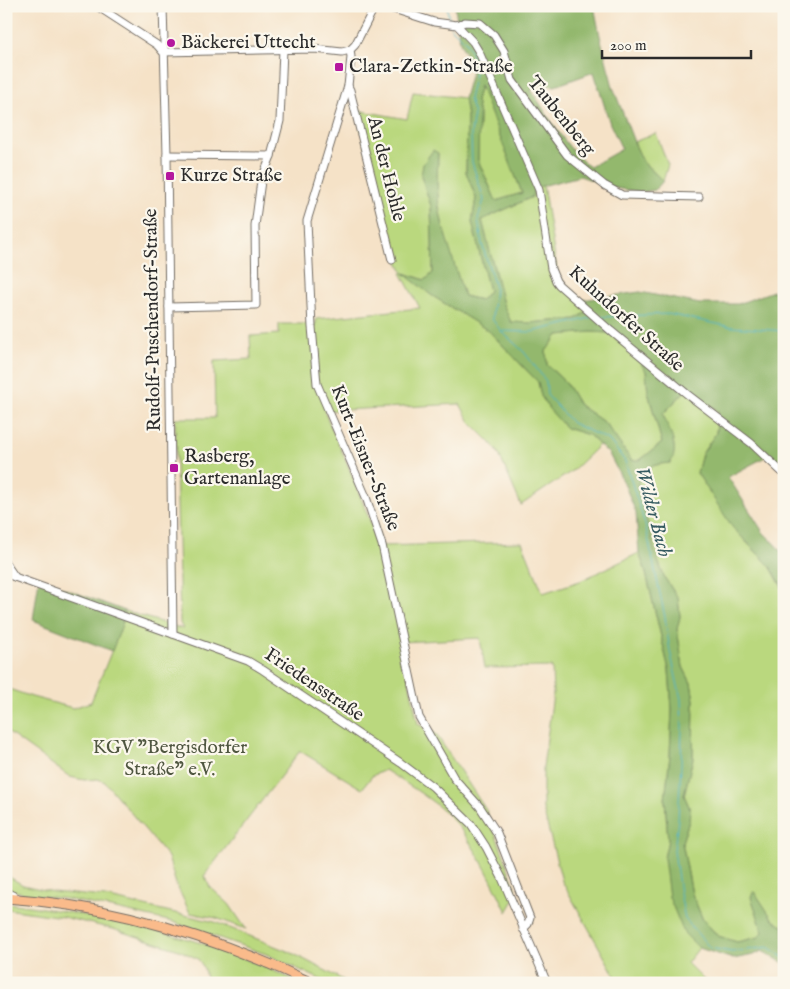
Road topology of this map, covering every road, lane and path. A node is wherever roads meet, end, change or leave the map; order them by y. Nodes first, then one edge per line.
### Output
1 (97, 6) edge
2 (163, 6) edge
3 (375, 6) edge
4 (384, 6) edge
5 (453, 24) junction
6 (283, 50) junction
7 (350, 50) junction
8 (163, 52) junction
9 (348, 86) junction
10 (167, 155) junction
11 (271, 156) junction
12 (699, 197) dead end
13 (392, 260) dead end
14 (168, 307) junction
15 (784, 474) edge
16 (6, 564) edge
17 (6, 574) edge
18 (15, 577) junction
19 (173, 634) junction
20 (6, 892) edge
21 (6, 898) edge
22 (21, 899) junction
23 (523, 929) junction
24 (312, 983) edge
25 (547, 983) edge

1 - 8 street
2 - 8 street, Rudolf-Puschendorf-Straße
3 - 7 street
4 - 5 street
5 - 12 street, Taubenberg
5 - 15 street, Kuhndorfer Straße
6 - 7 street
6 - 8 street
6 - 11 street
7 - 9 street, Kurt-Eisner-Straße
8 - 10 street, Rudolf-Puschendorf-Straße
9 - 13 street, An der Hohle
9 - 23 street, Kurt-Eisner-Straße
10 - 11 street
10 - 14 street, Rudolf-Puschendorf-Straße
11 - 14 street
14 - 19 street, Rudolf-Puschendorf-Straße
16 - 18 street
17 - 18 street, Friedensstraße
18 - 19 street, Friedensstraße
19 - 23 street, Friedensstraße
20 - 22 street
21 - 22 main road
22 - 24 main road
23 - 25 street, Friedensstraße

